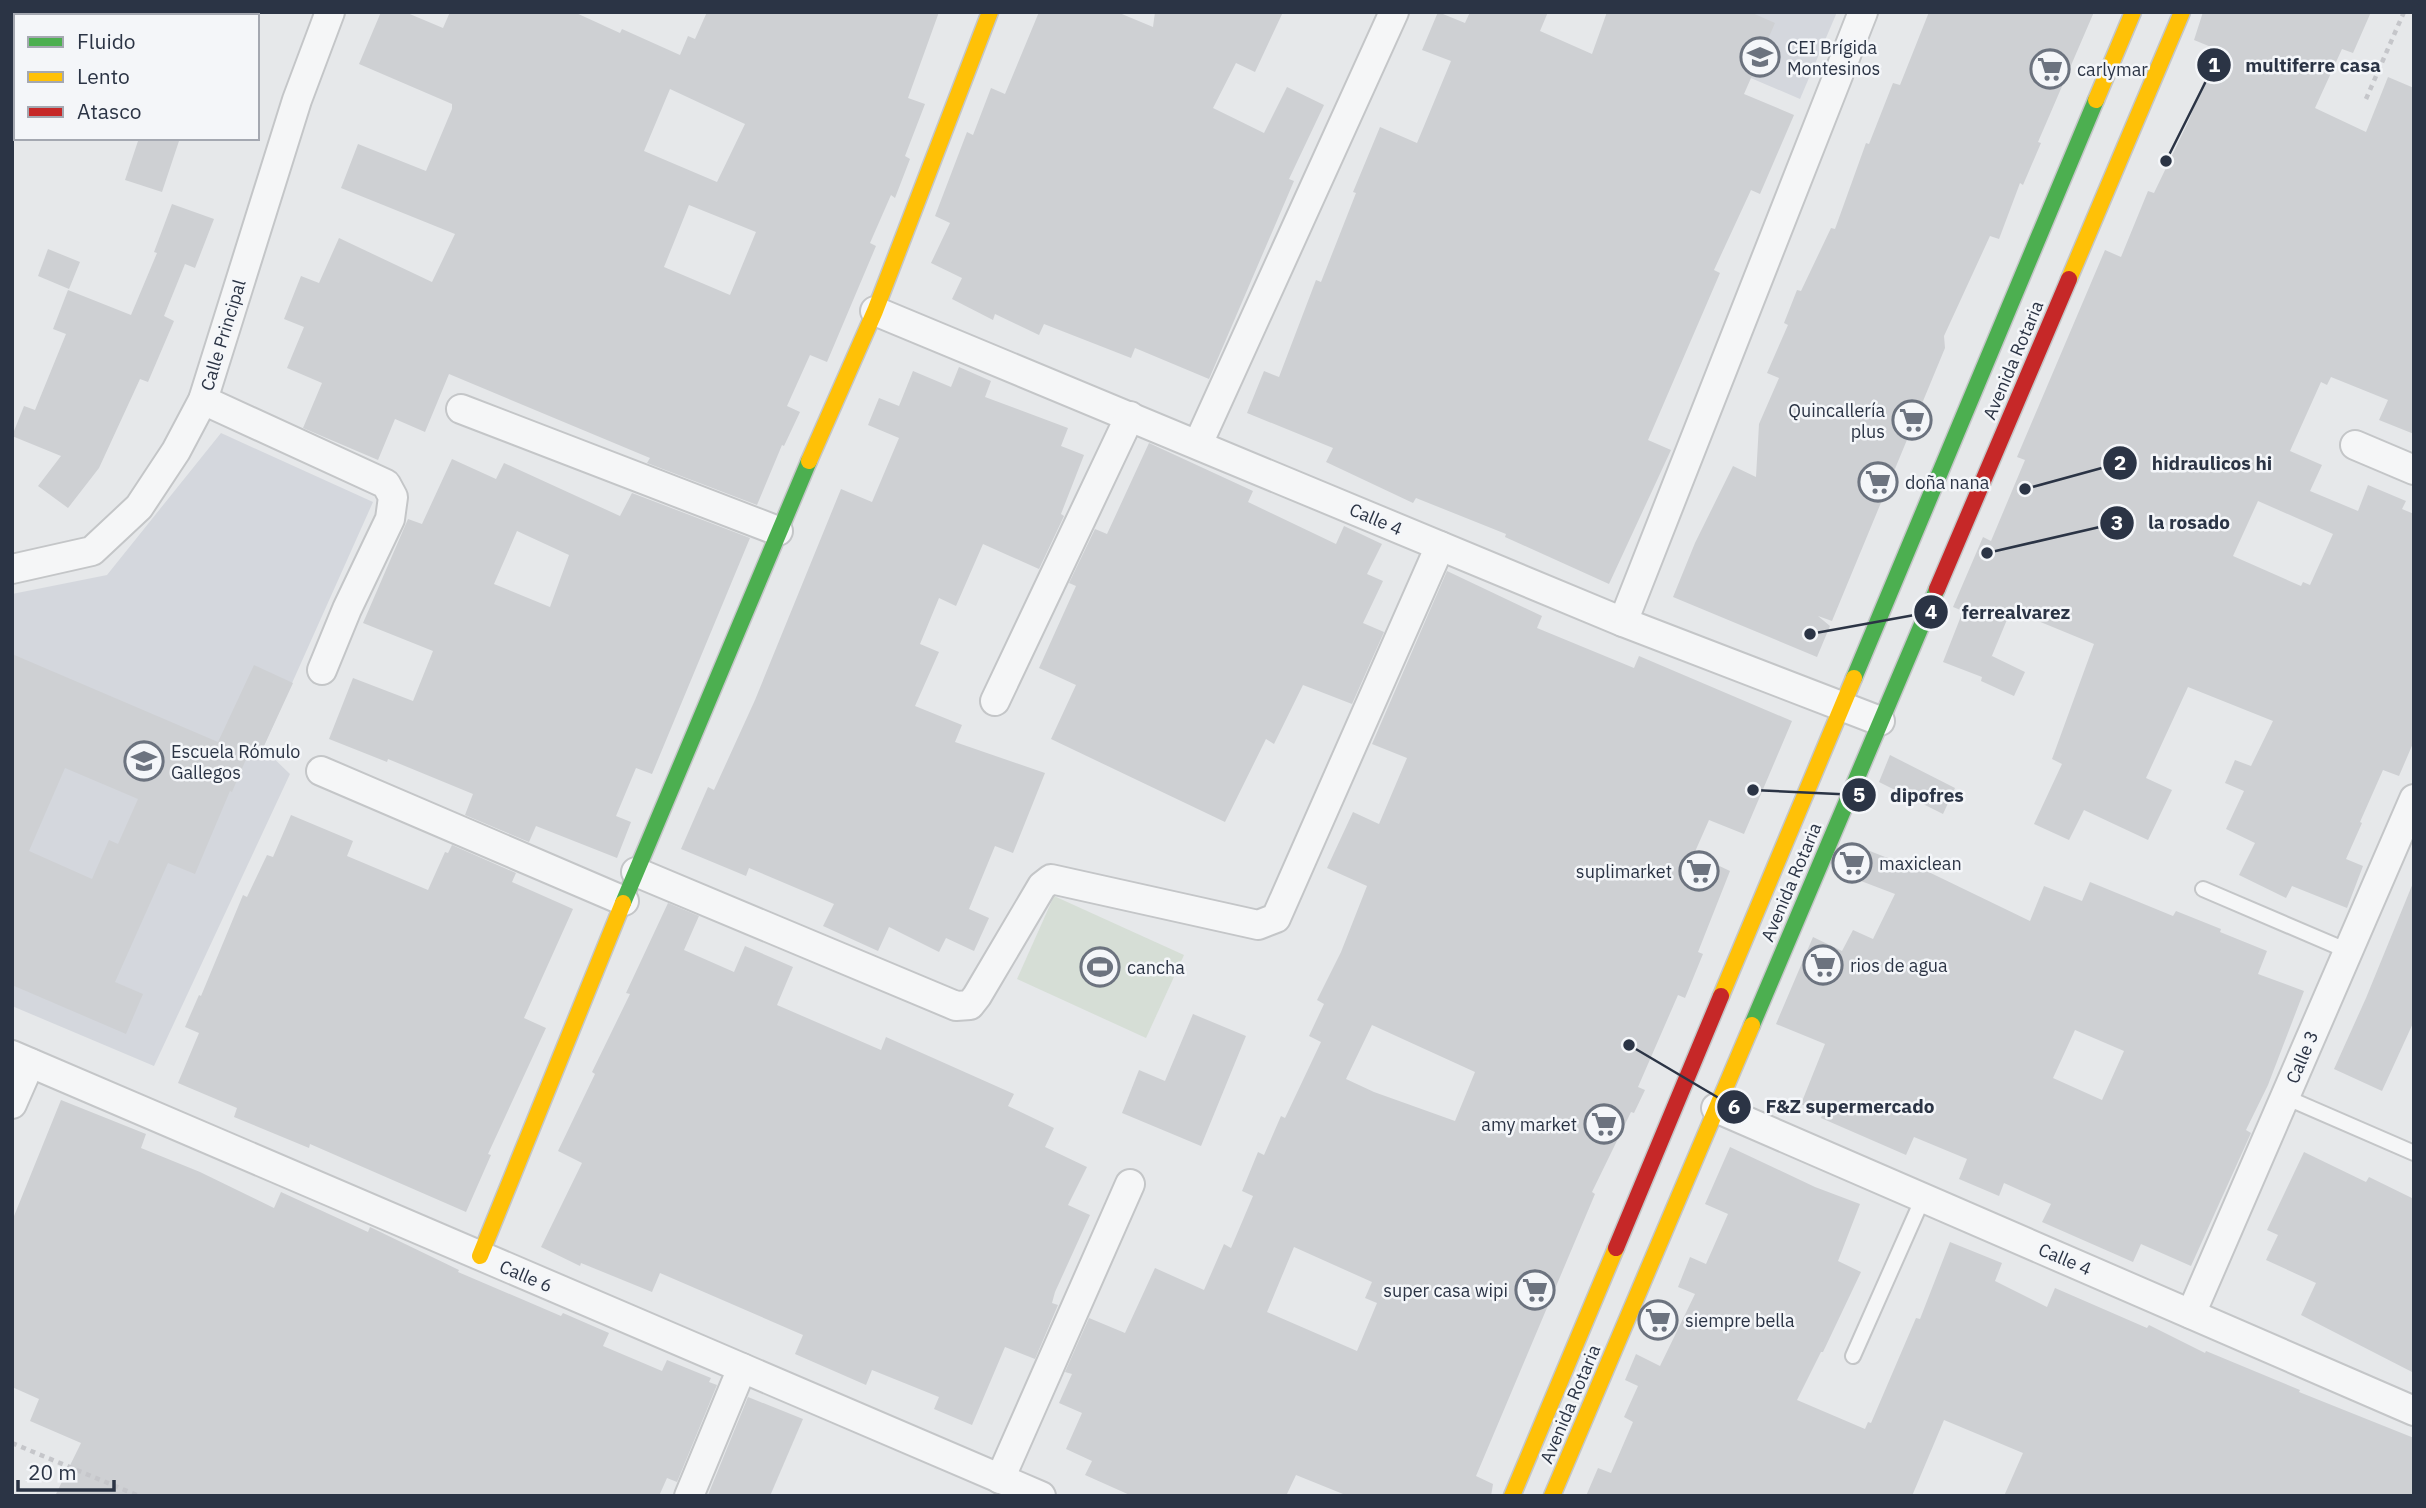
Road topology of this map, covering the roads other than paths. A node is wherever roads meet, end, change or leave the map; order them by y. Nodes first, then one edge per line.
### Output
1 (330, 12) edge
2 (990, 12) edge
3 (1394, 12) edge
4 (1863, 12) edge
5 (2133, 12) edge
6 (2182, 12) edge
7 (875, 311) junction
8 (203, 400) junction
9 (461, 409) dead end
10 (1130, 416) junction
11 (1198, 444) junction
12 (2356, 445) dead end
13 (2414, 470) edge
14 (778, 531) junction
15 (1440, 546) junction
16 (12, 569) edge
17 (1623, 622) junction
18 (322, 670) dead end
19 (995, 701) dead end
20 (1843, 706) junction
21 (1880, 721) junction
22 (321, 771) dead end
23 (2414, 799) edge
24 (636, 872) junction
25 (2203, 889) dead end
26 (624, 901) junction
27 (2348, 951) junction
28 (21, 1059) edge
29 (2285, 1097) junction
30 (12, 1104) edge
31 (1716, 1108) junction
32 (2414, 1153) edge
33 (1130, 1184) dead end
34 (1923, 1198) junction
35 (480, 1256) junction
36 (2191, 1314) junction
37 (1853, 1356) dead end
38 (742, 1368) junction
39 (2414, 1411) edge
40 (1000, 1479) junction
41 (689, 1496) edge
42 (1041, 1496) edge
43 (1512, 1496) edge
44 (1552, 1496) edge

1 - 8 street, Calle Principal
2 - 7 street
3 - 11 street
4 - 17 street
5 - 20 street, Avenida Rotaria
6 - 21 street, Avenida Rotaria
7 - 10 street, Calle 4
7 - 14 street
8 - 16 street, Calle Principal
8 - 18 street
9 - 14 street
10 - 11 street, Calle 4
10 - 19 street
11 - 15 street, Calle 4
12 - 13 street
14 - 24 street
15 - 17 street, Calle 4
15 - 24 street
17 - 20 street, Calle 4
20 - 21 street, Calle 4
20 - 43 street, Avenida Rotaria
21 - 31 street, Avenida Rotaria
22 - 26 street
23 - 27 street, Calle 3
24 - 26 street
25 - 27 lane
26 - 35 street
27 - 29 street, Calle 3
28 - 30 street
28 - 35 street, Calle 6
29 - 32 lane
29 - 36 street, Calle 3
31 - 34 street, Calle 4
31 - 44 street, Avenida Rotaria
33 - 40 street
34 - 36 street, Calle 4
34 - 37 lane
35 - 38 street, Calle 6
36 - 39 street, Calle 4
38 - 40 street, Calle 6
38 - 41 street
40 - 42 street, Calle 6

